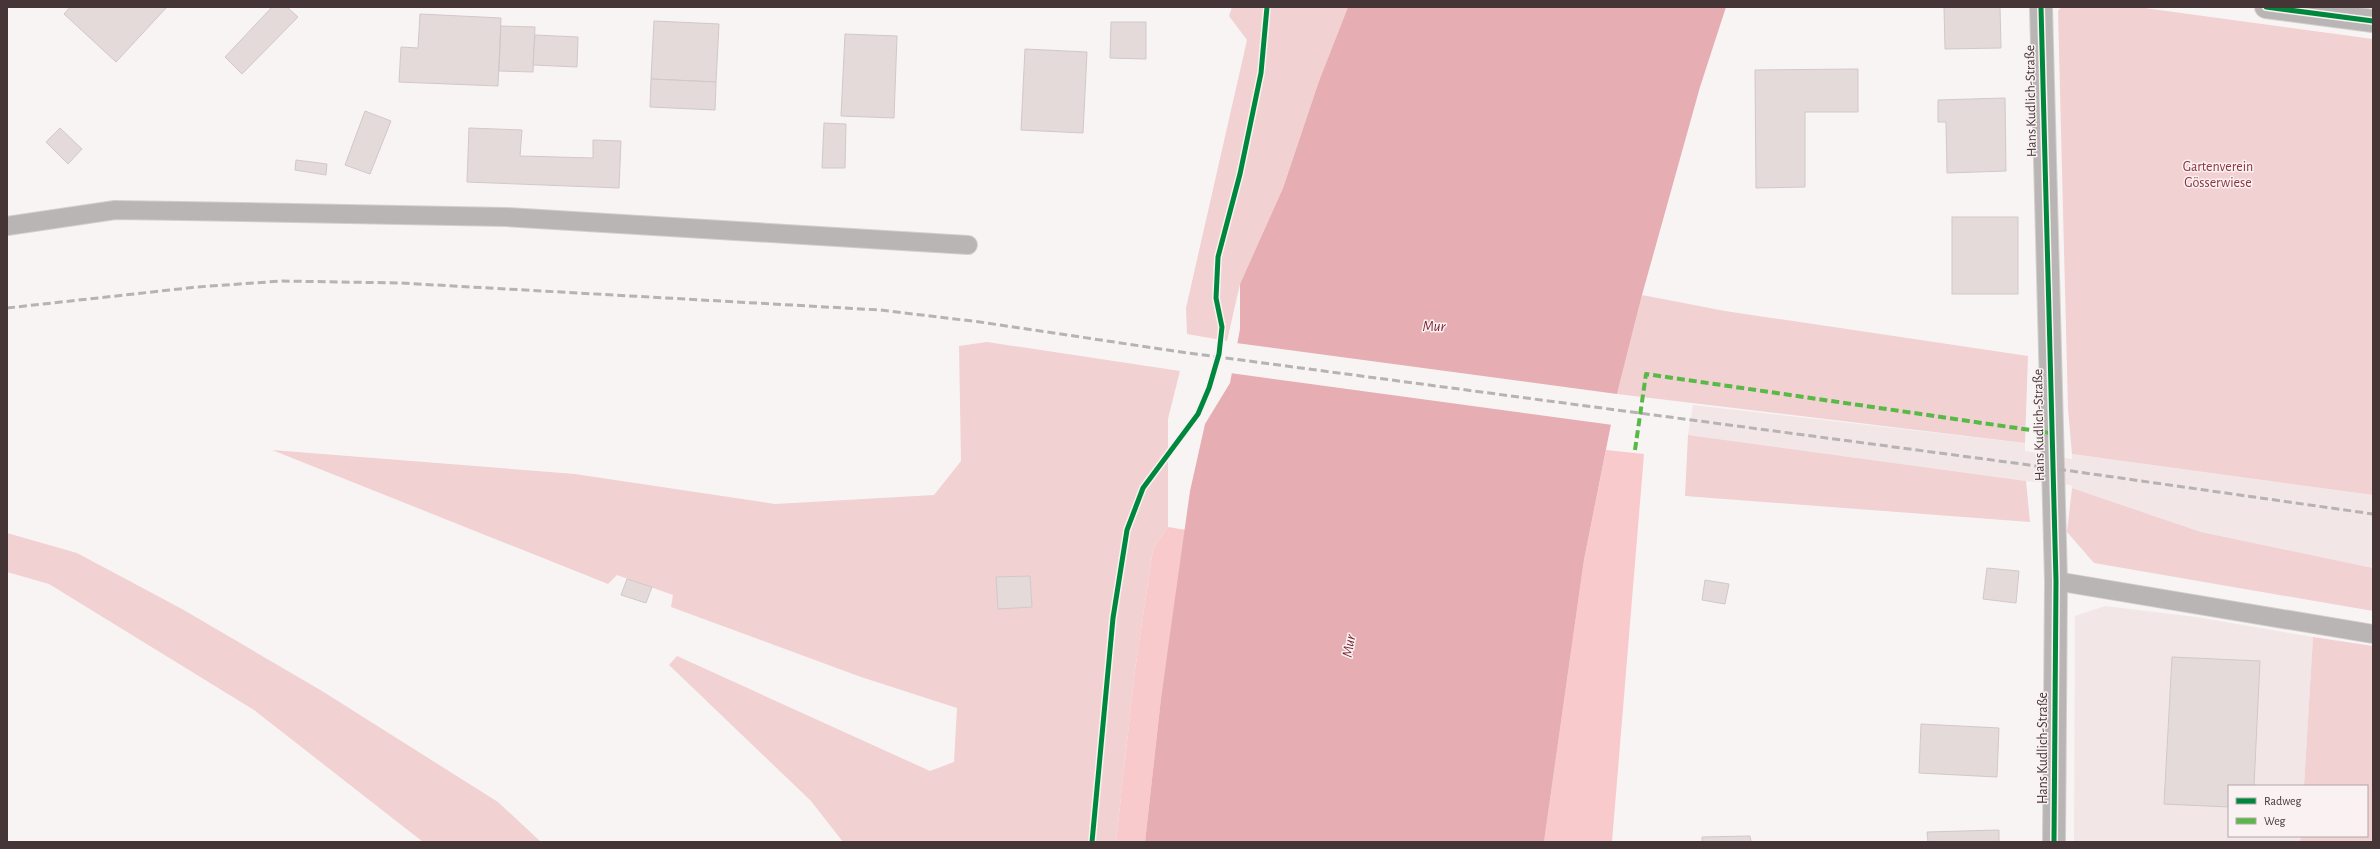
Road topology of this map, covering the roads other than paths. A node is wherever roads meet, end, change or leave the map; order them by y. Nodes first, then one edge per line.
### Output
1 (2041, 7) edge
2 (2266, 7) edge
3 (2373, 20) edge
4 (7, 226) edge
5 (968, 245) dead end
6 (2056, 581) junction
7 (2373, 634) edge
8 (2054, 842) edge

1 - 6 street, Hans Kudlich-Straße
2 - 3 street
4 - 5 lane
6 - 7 lane
6 - 8 street, Hans Kudlich-Straße

